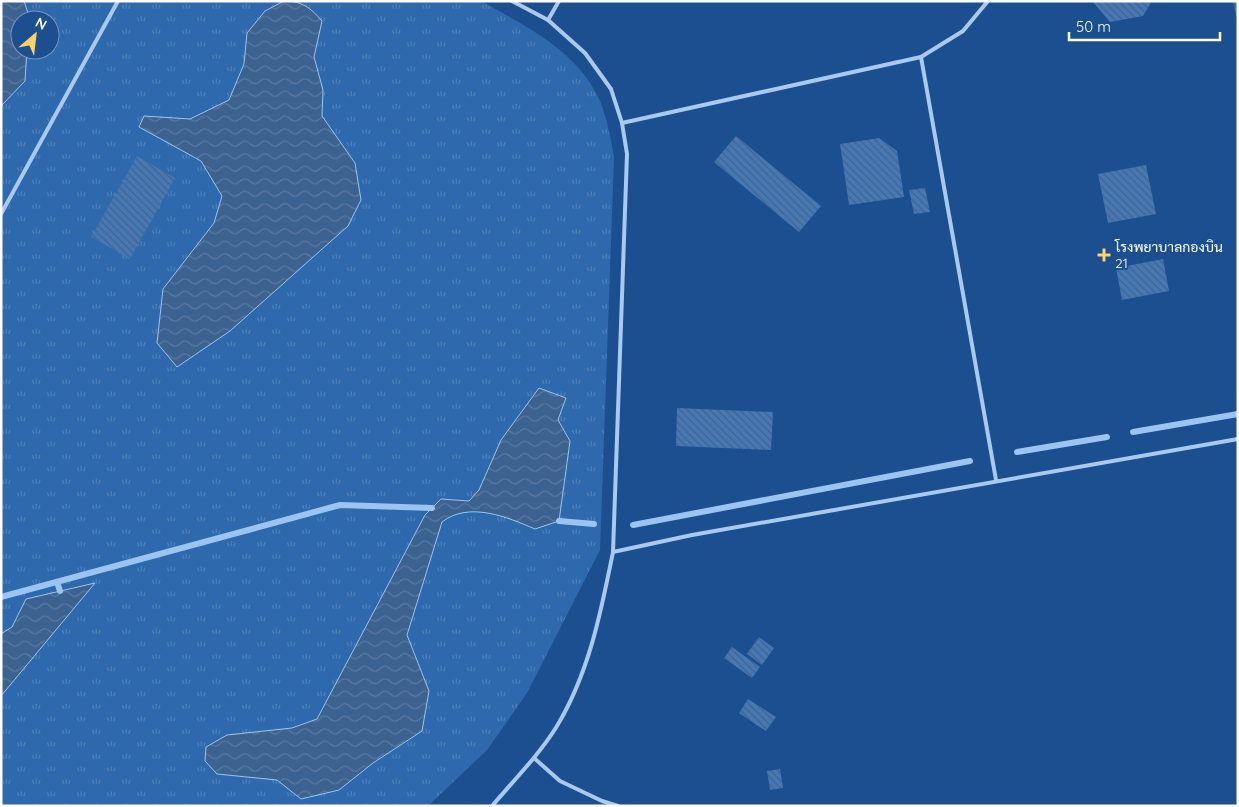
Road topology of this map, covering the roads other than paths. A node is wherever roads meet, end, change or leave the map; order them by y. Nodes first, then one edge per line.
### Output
1 (118, 1) edge
2 (512, 1) edge
3 (559, 1) edge
4 (988, 1) edge
5 (548, 20) junction
6 (920, 57) junction
7 (622, 123) junction
8 (1, 214) edge
9 (1238, 439) edge
10 (996, 480) junction
11 (612, 552) junction
12 (534, 758) junction
13 (492, 806) edge
14 (618, 806) edge

1 - 8 lane
2 - 5 lane
3 - 5 lane
4 - 6 lane
5 - 7 lane
6 - 7 lane
6 - 10 lane
7 - 11 lane
9 - 10 lane
10 - 11 lane
11 - 12 lane
12 - 13 lane
12 - 14 lane

